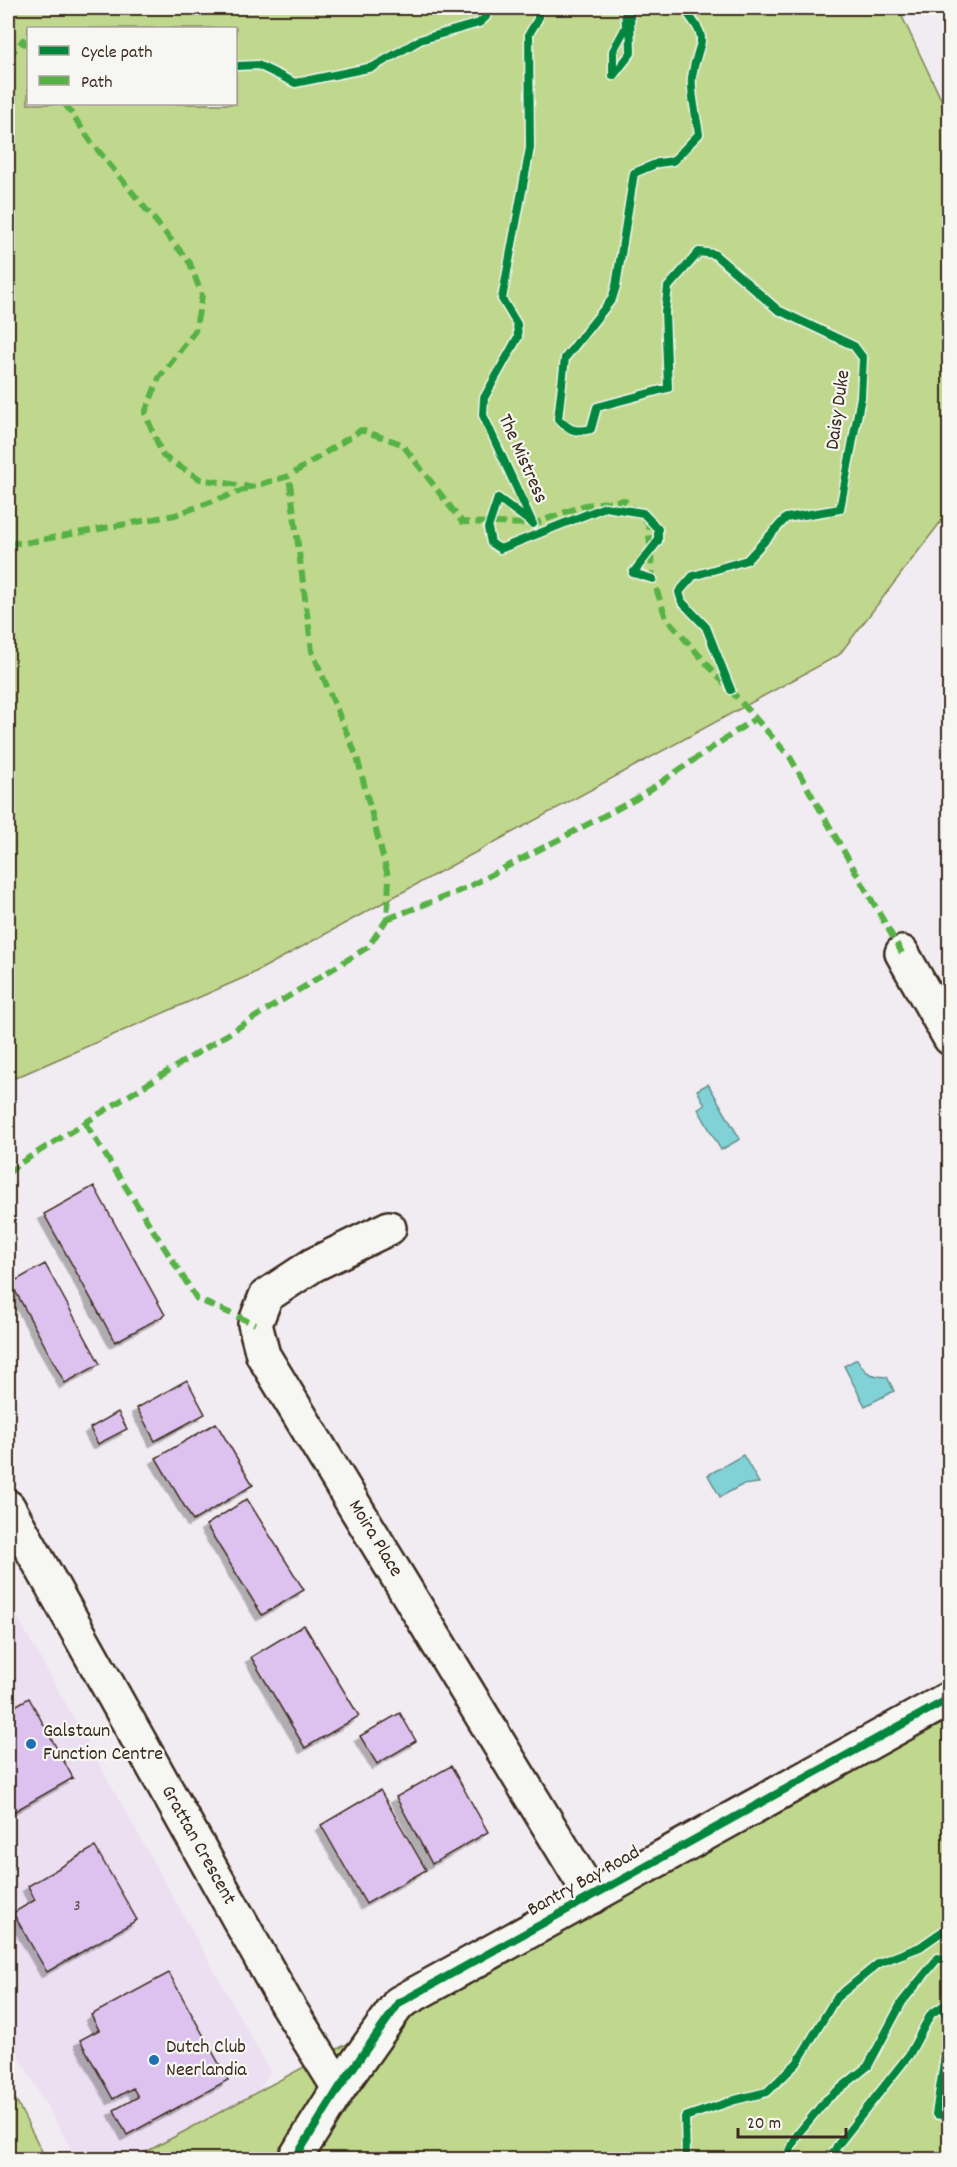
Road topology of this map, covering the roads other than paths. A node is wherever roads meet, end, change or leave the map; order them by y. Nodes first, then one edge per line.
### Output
1 (902, 953) dead end
2 (950, 1038) edge
3 (389, 1228) dead end
4 (8, 1507) edge
5 (950, 1698) edge
6 (592, 1897) junction
7 (339, 2088) junction
8 (294, 2160) edge

1 - 2 street
3 - 6 street, Moira Place
4 - 7 street, Grattan Crescent
5 - 6 street, Bantry Bay Road
6 - 7 street, Bantry Bay Road
7 - 8 street, Bantry Bay Road

